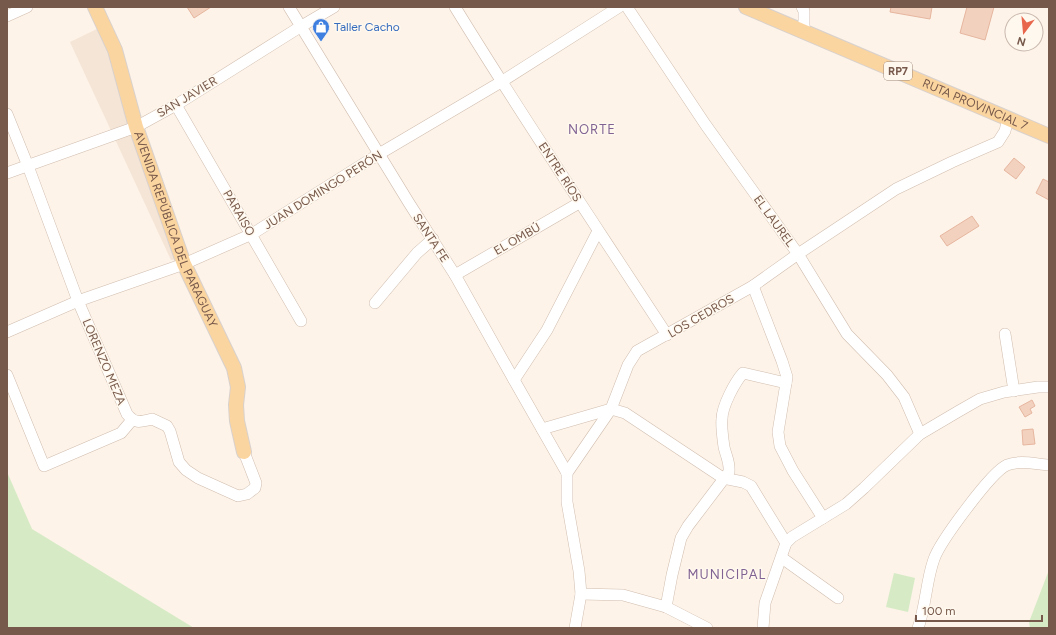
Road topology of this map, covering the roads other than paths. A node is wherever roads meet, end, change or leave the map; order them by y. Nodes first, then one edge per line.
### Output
1 (27, 7) edge
2 (95, 7) edge
3 (289, 7) edge
4 (334, 7) edge
5 (455, 7) edge
6 (619, 7) edge
7 (627, 7) edge
8 (746, 7) edge
9 (802, 7) edge
10 (7, 16) edge
11 (300, 27) junction
12 (804, 31) junction
13 (501, 82) junction
14 (176, 105) junction
15 (7, 114) edge
16 (1008, 118) junction
17 (136, 127) junction
18 (1049, 136) edge
19 (380, 154) junction
20 (28, 166) junction
21 (7, 173) edge
22 (579, 203) junction
23 (598, 231) junction
24 (252, 234) junction
25 (433, 240) junction
26 (798, 254) junction
27 (184, 264) junction
28 (455, 275) junction
29 (753, 286) junction
30 (78, 301) junction
31 (375, 303) dead end
32 (301, 321) dead end
33 (7, 332) edge
34 (1005, 334) dead end
35 (667, 335) junction
36 (7, 375) edge
37 (514, 380) junction
38 (786, 383) junction
39 (1049, 387) edge
40 (1014, 391) junction
41 (611, 409) junction
42 (132, 420) junction
43 (542, 428) junction
44 (920, 434) junction
45 (244, 452) joint
46 (1049, 465) edge
47 (567, 473) junction
48 (723, 478) junction
49 (823, 518) junction
50 (786, 543) junction
51 (782, 558) junction
52 (581, 594) junction
53 (838, 598) dead end
54 (666, 606) junction
55 (575, 628) edge
56 (707, 628) edge
57 (763, 628) edge
58 (918, 628) edge

1 - 10 street
2 - 17 main road, AVENIDA REPÚBLICA DEL PARAGUAY
3 - 11 street, SANTA FE
4 - 11 street, SAN JAVIER
5 - 13 street, ENTRE RÍOS
6 - 13 street, JUAN DOMINGO PERÓN
7 - 26 street, EL LAUREL
8 - 12 main road, RUTA PROVINCIAL 7 / RP7
9 - 12 street
11 - 14 street, SAN JAVIER
11 - 19 street, SANTA FE
12 - 16 main road, RUTA PROVINCIAL 7 / RP7
13 - 19 street, JUAN DOMINGO PERÓN
13 - 22 street, ENTRE RÍOS
14 - 17 street, SAN JAVIER
14 - 24 street, PARAISO
15 - 20 street, LORENZO MEZA
16 - 18 main road, RUTA PROVINCIAL 7 / RP7
16 - 26 street, LOS CEDROS
17 - 20 street, SAN JAVIER
17 - 27 main road, AVENIDA REPÚBLICA DEL PARAGUAY
19 - 24 street, JUAN DOMINGO PERÓN
19 - 25 street, SANTA FE
20 - 21 street, SAN JAVIER
20 - 30 street, LORENZO MEZA
22 - 23 street, ENTRE RÍOS
22 - 28 street, EL OMBÚ
23 - 35 street, ENTRE RÍOS
23 - 37 street
24 - 27 street, JUAN DOMINGO PERÓN
24 - 32 street, PARAISO
25 - 28 street, SANTA FE
25 - 31 street
26 - 29 street, LOS CEDROS
26 - 44 street, EL LAUREL
27 - 30 street, JUAN DOMINGO PERÓN
27 - 45 main road, AVENIDA REPÚBLICA DEL PARAGUAY
28 - 37 street, SANTA FE
29 - 35 street, LOS CEDROS
29 - 38 street
30 - 33 street, JUAN DOMINGO PERÓN
30 - 42 street, LORENZO MEZA
34 - 40 street
35 - 41 street, LOS CEDROS
36 - 42 street
37 - 43 street, SANTA FE
38 - 48 street
38 - 49 street
39 - 40 street
40 - 44 street
41 - 43 street
41 - 47 street, LOS CEDROS
41 - 48 street
42 - 45 street
43 - 47 street, SANTA FE
44 - 49 street
46 - 58 street
47 - 52 street
48 - 50 street
48 - 54 street
49 - 50 street
50 - 51 street
51 - 53 street
51 - 57 street
52 - 54 street
52 - 55 street
54 - 56 street

